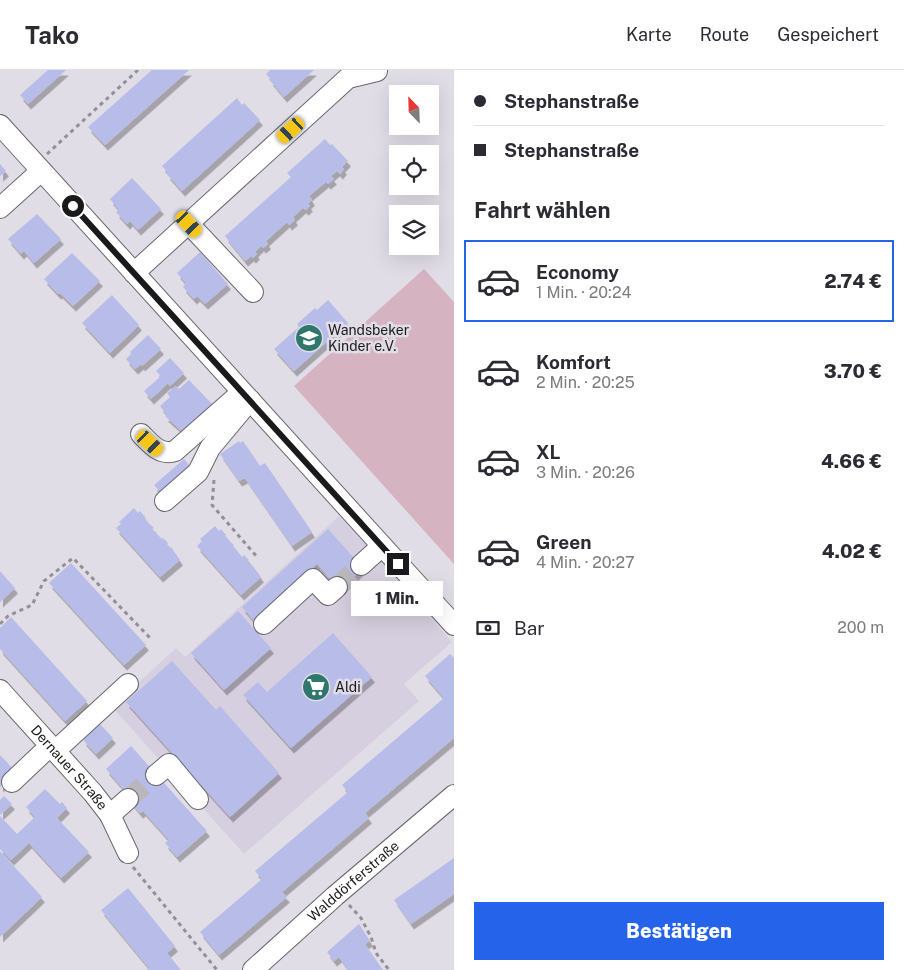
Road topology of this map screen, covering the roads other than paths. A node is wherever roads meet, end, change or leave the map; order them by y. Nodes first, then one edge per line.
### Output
1 (377, 71) edge
2 (0, 126) edge
3 (38, 167) junction
4 (0, 208) edge
5 (189, 224) junction
6 (134, 273) junction
7 (253, 292) dead end
8 (246, 396) junction
9 (140, 434) dead end
10 (165, 501) dead end
11 (382, 546) junction
12 (360, 565) tunnel mouth
13 (337, 586) tunnel mouth
14 (264, 624) dead end
15 (454, 625) edge
16 (128, 684) dead end
17 (3, 699) edge
18 (53, 748) junction
19 (156, 775) tunnel mouth
20 (12, 782) dead end
21 (454, 795) edge
22 (128, 799) tunnel mouth
23 (198, 799) dead end
24 (110, 815) junction
25 (128, 852) road end
26 (253, 970) edge

1 - 5 street
2 - 3 street
3 - 4 street
3 - 6 street
5 - 6 street
5 - 7 street
6 - 8 street
8 - 9 street
8 - 10 street
8 - 11 street
11 - 12 street
11 - 15 street
13 - 14 street
16 - 18 street
17 - 18 street, Dernauer Straße
18 - 20 street
18 - 24 street, Dernauer Straße
19 - 23 street
21 - 26 street, Walddörferstraße
22 - 24 street
24 - 25 street, Dernauer Straße

